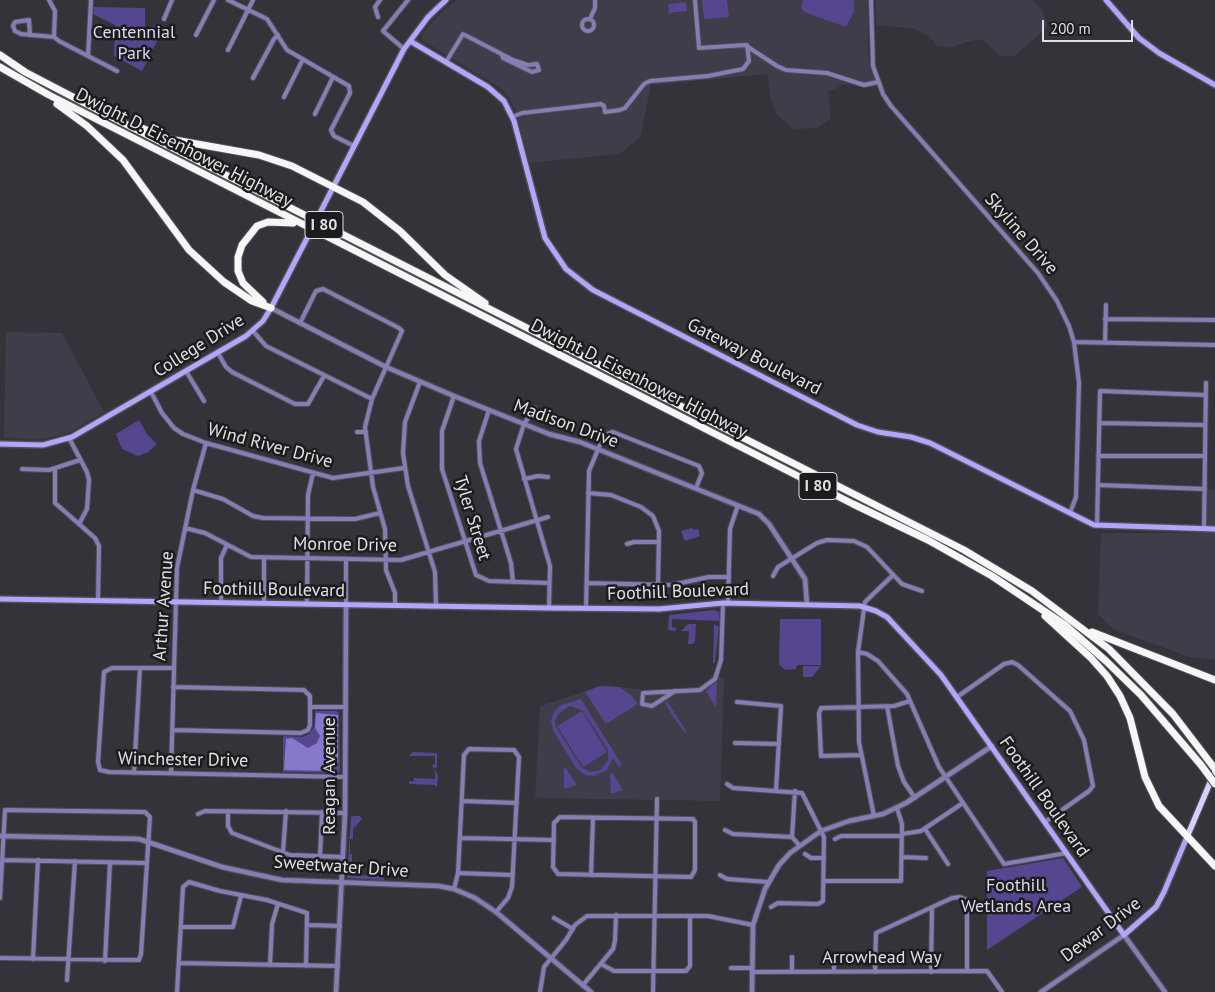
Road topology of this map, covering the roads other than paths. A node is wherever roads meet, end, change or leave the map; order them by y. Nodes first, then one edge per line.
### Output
1 (49, 0) edge
2 (91, 0) edge
3 (172, 0) edge
4 (214, 0) edge
5 (228, 0) edge
6 (253, 0) edge
7 (380, 0) edge
8 (408, 0) edge
9 (446, 0) edge
10 (595, 0) edge
11 (695, 0) edge
12 (871, 0) edge
13 (1106, 0) edge
14 (248, 10) junction
15 (378, 18) dead end
16 (164, 19) dead end
17 (590, 19) dead end
18 (30, 35) junction
19 (196, 35) dead end
20 (278, 35) junction
21 (54, 37) junction
22 (410, 41) junction
23 (747, 46) junction
24 (404, 49) junction
25 (228, 50) dead end
26 (0, 55) edge
27 (502, 55) junction
28 (88, 56) junction
29 (303, 59) junction
30 (446, 62) junction
31 (0, 67) edge
32 (117, 71) dead end
33 (333, 77) junction
34 (254, 78) dead end
35 (878, 82) junction
36 (1215, 85) edge
37 (284, 97) dead end
38 (96, 110) junction
39 (315, 114) dead end
40 (512, 117) junction
41 (354, 146) junction
42 (333, 187) junction
43 (300, 224) junction
44 (1106, 305) dead end
45 (271, 308) junction
46 (1105, 319) junction
47 (1215, 320) edge
48 (300, 323) junction
49 (253, 331) junction
50 (551, 341) junction
51 (1074, 342) junction
52 (1105, 343) junction
53 (1215, 345) edge
54 (218, 353) junction
55 (386, 367) junction
56 (186, 371) junction
57 (324, 376) junction
58 (420, 382) junction
59 (1206, 383) dead end
60 (151, 392) junction
61 (1205, 395) junction
62 (454, 396) junction
63 (372, 399) junction
64 (204, 401) dead end
65 (304, 405) junction
66 (535, 408) dead end
67 (489, 410) junction
68 (306, 412) dead end
69 (1099, 423) junction
70 (524, 424) junction
71 (1205, 426) junction
72 (357, 432) dead end
73 (366, 432) junction
74 (69, 438) junction
75 (206, 443) junction
76 (0, 444) edge
77 (597, 449) junction
78 (1098, 456) junction
79 (1204, 456) junction
80 (80, 460) junction
81 (404, 468) junction
82 (22, 469) dead end
83 (55, 469) junction
84 (314, 473) junction
85 (371, 473) junction
86 (548, 477) dead end
87 (524, 480) junction
88 (1098, 485) junction
89 (696, 488) junction
90 (1205, 489) junction
91 (193, 490) junction
92 (588, 493) junction
93 (738, 505) junction
94 (380, 512) junction
95 (1070, 514) junction
96 (548, 517) dead end
97 (308, 518) junction
98 (536, 520) junction
99 (79, 524) junction
100 (1097, 526) junction
101 (185, 528) junction
102 (1204, 528) junction
103 (1215, 529) edge
104 (500, 531) junction
105 (465, 542) junction
106 (659, 542) junction
107 (227, 544) junction
108 (627, 544) dead end
109 (429, 553) junction
110 (264, 558) junction
111 (307, 558) junction
112 (346, 559) junction
113 (791, 559) junction
114 (386, 560) junction
115 (892, 574) junction
116 (773, 576) dead end
117 (729, 577) junction
118 (513, 582) junction
119 (549, 583) junction
120 (587, 583) junction
121 (658, 584) junction
122 (922, 590) dead end
123 (1024, 597) junction
124 (0, 599) edge
125 (98, 600) junction
126 (176, 602) junction
127 (221, 603) junction
128 (264, 603) junction
129 (726, 603) junction
130 (307, 604) junction
131 (807, 604) junction
132 (346, 605) junction
133 (395, 606) junction
134 (436, 606) junction
135 (864, 607) junction
136 (549, 608) junction
137 (586, 608) junction
138 (1086, 630) junction
139 (858, 652) junction
140 (140, 668) junction
141 (174, 668) junction
142 (1215, 680) edge
143 (173, 687) junction
144 (674, 691) junction
145 (957, 697) junction
146 (910, 701) junction
147 (737, 702) dead end
148 (310, 706) junction
149 (858, 706) junction
150 (886, 706) junction
151 (344, 707) junction
152 (172, 730) junction
153 (734, 743) dead end
154 (779, 744) junction
155 (992, 746) junction
156 (861, 755) junction
157 (1215, 770) edge
158 (134, 772) junction
159 (171, 773) junction
160 (345, 777) junction
161 (946, 778) junction
162 (727, 784) dead end
163 (1215, 784) edge
164 (776, 790) junction
165 (795, 791) junction
166 (915, 798) junction
167 (657, 799) dead end
168 (462, 801) junction
169 (517, 802) junction
170 (963, 803) junction
171 (897, 808) junction
172 (228, 810) junction
173 (286, 811) junction
174 (322, 812) junction
175 (345, 813) junction
176 (198, 814) dead end
177 (874, 816) junction
178 (593, 818) junction
179 (656, 818) junction
180 (1045, 822) junction
181 (925, 829) junction
182 (725, 830) dead end
183 (821, 831) junction
184 (902, 835) junction
185 (2, 836) edge
186 (792, 837) junction
187 (1186, 837) junction
188 (460, 838) junction
189 (516, 838) junction
190 (835, 839) dead end
191 (149, 840) junction
192 (554, 840) junction
193 (799, 845) junction
194 (283, 852) junction
195 (1067, 853) junction
196 (805, 854) dead end
197 (320, 856) junction
198 (343, 857) junction
199 (902, 857) junction
200 (824, 858) junction
201 (926, 858) dead end
202 (2, 860) junction
203 (38, 860) junction
204 (75, 861) junction
205 (110, 863) junction
206 (146, 863) junction
207 (948, 864) dead end
208 (1215, 866) edge
209 (458, 873) junction
210 (513, 875) junction
211 (591, 875) junction
212 (720, 875) dead end
213 (656, 877) junction
214 (824, 881) junction
215 (768, 882) junction
216 (342, 884) junction
217 (454, 890) junction
218 (240, 896) junction
219 (0, 898) edge
220 (278, 904) junction
221 (771, 907) dead end
222 (932, 907) junction
223 (496, 912) junction
224 (616, 915) junction
225 (655, 916) junction
226 (690, 916) junction
227 (554, 918) dead end
228 (308, 924) junction
229 (753, 925) junction
230 (340, 926) junction
231 (181, 927) junction
232 (573, 929) junction
233 (1124, 935) junction
234 (834, 955) dead end
235 (792, 957) dead end
236 (0, 958) edge
237 (33, 958) junction
238 (551, 958) junction
239 (68, 959) junction
240 (105, 961) junction
241 (179, 964) junction
242 (602, 964) junction
243 (270, 965) junction
244 (306, 966) junction
245 (338, 966) junction
246 (731, 968) dead end
247 (752, 970) junction
248 (654, 971) junction
249 (967, 971) junction
250 (792, 972) junction
251 (834, 972) junction
252 (875, 972) junction
253 (931, 972) junction
254 (67, 980) dead end
255 (583, 985) junction
256 (177, 992) edge
257 (336, 992) edge
258 (540, 992) edge
259 (591, 992) edge
260 (653, 992) edge
261 (752, 992) edge
262 (1002, 992) edge
263 (1041, 992) edge
264 (1165, 992) edge

1 - 21 street
2 - 28 street
3 - 16 street
4 - 19 street
5 - 14 street
6 - 14 street
7 - 15 street
8 - 24 street
9 - 22 main road, College Drive
10 - 17 street
11 - 23 street
12 - 35 street, Skyline Drive
13 - 36 main road
14 - 20 street
14 - 25 street
18 - 18 street
18 - 21 street
20 - 29 street
20 - 34 street
21 - 28 street
22 - 24 main road, College Drive
22 - 30 main road, Gateway Boulevard
23 - 35 street
23 - 40 street
24 - 41 main road, College Drive
26 - 38 highway, Dwight D. Eisenhower Highway / I 80
27 - 27 street
27 - 30 street
28 - 32 street
29 - 33 street
29 - 37 street
30 - 40 main road, Gateway Boulevard
31 - 43 highway, Dwight D. Eisenhower Highway / I 80
31 - 45 highway
33 - 39 street
33 - 41 street
35 - 51 street, Skyline Drive
38 - 42 highway, I 80
38 - 50 highway, Dwight D. Eisenhower Highway / I 80
40 - 95 main road, Gateway Boulevard
41 - 42 main road, College Drive
42 - 45 main road, College Drive, bridge
42 - 50 highway, I 80
43 - 45 highway, I 80
43 - 123 highway, Dwight D. Eisenhower Highway / I 80
44 - 46 street
45 - 48 street, Madison Drive
45 - 49 main road, College Drive
46 - 47 street
46 - 52 street
48 - 55 street, Madison Drive
48 - 55 street
49 - 54 main road, College Drive
49 - 57 street
50 - 138 highway, Dwight D. Eisenhower Highway / I 80
51 - 52 street
51 - 95 street, Skyline Drive
52 - 53 street
54 - 56 main road, College Drive
54 - 65 street
55 - 58 street, Madison Drive
55 - 63 street
56 - 60 main road, College Drive
56 - 64 street
57 - 63 street
57 - 65 street
58 - 62 street, Madison Drive
58 - 81 street
59 - 61 street
60 - 74 main road, College Drive
60 - 75 street, Wind River Drive
61 - 69 street
61 - 71 street
62 - 67 street, Madison Drive
62 - 105 street, Tyler Street
63 - 73 street
65 - 68 street
66 - 70 street
67 - 70 street, Madison Drive
67 - 104 street
69 - 71 street
69 - 78 street
70 - 77 street, Madison Drive
70 - 87 street
71 - 79 street
72 - 73 street
73 - 85 street
74 - 76 main road, College Drive
74 - 80 street
75 - 84 street, Wind River Drive
75 - 91 street, Arthur Avenue
77 - 89 street, Madison Drive
77 - 89 street
77 - 92 street
78 - 79 street
78 - 88 street
79 - 90 street
80 - 83 street
80 - 99 street
81 - 85 street, Wind River Drive
81 - 109 street
82 - 83 street
83 - 99 street
84 - 85 street, Wind River Drive
84 - 97 street
85 - 94 street
86 - 87 street
87 - 98 street
88 - 90 street
88 - 100 street
89 - 93 street, Madison Drive
90 - 102 street
91 - 97 street
91 - 101 street, Arthur Avenue
92 - 106 street
92 - 120 street
93 - 113 street, Madison Drive
93 - 117 street
94 - 97 street
94 - 114 street
95 - 100 main road, Gateway Boulevard
96 - 98 street, Monroe Drive
97 - 111 street
98 - 104 street, Monroe Drive
98 - 119 street
99 - 125 street
100 - 102 main road, Gateway Boulevard
101 - 107 street, Monroe Drive
101 - 126 street, Arthur Avenue
102 - 103 main road, Gateway Boulevard
104 - 105 street, Monroe Drive
104 - 118 street
105 - 109 street, Monroe Drive
105 - 118 street, Tyler Street
106 - 108 street
106 - 121 street
107 - 110 street, Monroe Drive
107 - 127 street
109 - 114 street, Monroe Drive
109 - 134 street
110 - 111 street, Monroe Drive
110 - 128 street
111 - 112 street, Monroe Drive
111 - 130 street
112 - 114 street, Monroe Drive
112 - 132 street, Reagan Avenue
113 - 115 street
113 - 116 street
113 - 131 street, Madison Drive
114 - 133 street
115 - 122 street
115 - 135 street
117 - 121 street
117 - 129 street
118 - 119 street, Tyler Street
119 - 136 street
120 - 121 street
120 - 137 street
123 - 163 highway, Dwight D. Eisenhower Highway / I 80, bridge
123 - 187 highway
124 - 125 main road, Foothill Boulevard
125 - 126 main road, Foothill Boulevard
126 - 127 main road, Foothill Boulevard
126 - 141 street, Arthur Avenue
127 - 128 main road, Foothill Boulevard
128 - 130 main road, Foothill Boulevard
129 - 131 main road, Foothill Boulevard
129 - 137 main road, Foothill Boulevard
129 - 144 street
130 - 132 main road, Foothill Boulevard
131 - 135 main road, Foothill Boulevard
132 - 133 main road, Foothill Boulevard
132 - 151 street, Reagan Avenue
133 - 134 main road, Foothill Boulevard
134 - 136 main road, Foothill Boulevard
135 - 139 street
135 - 145 main road, Foothill Boulevard
136 - 137 main road, Foothill Boulevard
138 - 142 highway
138 - 157 highway, Dwight D. Eisenhower Highway / I 80
139 - 146 street
139 - 149 street
140 - 141 street, Winchester Drive
140 - 158 street
140 - 158 street, Winchester Drive
141 - 143 street, Arthur Avenue
143 - 148 street
143 - 152 street, Arthur Avenue
144 - 144 street
145 - 155 main road, Foothill Boulevard
145 - 180 street
146 - 150 street
146 - 161 street
147 - 154 street
148 - 151 street
148 - 152 street
149 - 150 street
149 - 156 street
149 - 156 street
150 - 166 street
151 - 160 street, Reagan Avenue
152 - 159 street, Arthur Avenue
153 - 154 street
154 - 164 street
155 - 161 street
155 - 180 main road, Foothill Boulevard
156 - 177 street
157 - 187 main road, Dewar Drive
158 - 159 street, Winchester Drive
159 - 160 street, Winchester Drive
160 - 175 street, Reagan Avenue
161 - 166 street
161 - 170 street
162 - 164 street
164 - 165 street
165 - 183 street
165 - 186 street
166 - 171 street
167 - 179 street
168 - 169 street
168 - 169 street
168 - 188 street
169 - 189 street
170 - 181 street
170 - 195 street
171 - 177 street
171 - 184 street
172 - 173 street
172 - 176 street
172 - 194 street
173 - 174 street
173 - 194 street
174 - 175 street
174 - 197 street
175 - 198 street, Reagan Avenue
177 - 183 street
178 - 179 street
178 - 192 street
178 - 211 street
179 - 213 street
179 - 213 street
180 - 195 main road, Foothill Boulevard
181 - 184 street
181 - 207 street
182 - 186 street
183 - 193 street
183 - 200 street
184 - 190 street
184 - 199 street
185 - 191 street, Sweetwater Drive
185 - 191 street
185 - 202 street
186 - 193 street
187 - 208 highway
187 - 233 main road, Dewar Drive
188 - 189 street
188 - 209 street
189 - 192 street
189 - 210 street
191 - 206 street
191 - 216 street, Sweetwater Drive
192 - 211 street
193 - 215 street
194 - 197 street
195 - 233 main road, Foothill Boulevard
196 - 200 street
197 - 198 street
198 - 216 street, Reagan Avenue
199 - 201 street
199 - 214 street
200 - 214 street
202 - 203 street
202 - 219 street
203 - 204 street
203 - 237 street
204 - 205 street
204 - 239 street
205 - 206 street
205 - 240 street
206 - 240 street
209 - 210 street
209 - 217 street
210 - 223 street
211 - 213 street
212 - 215 street
213 - 225 street
214 - 221 street
215 - 229 street
216 - 217 street, Sweetwater Drive
216 - 230 street, Reagan Avenue
217 - 223 street, Sweetwater Drive
218 - 220 street
218 - 231 street
218 - 231 street
220 - 228 street
220 - 243 street
222 - 249 street
222 - 252 street
222 - 253 street
223 - 238 street, Sweetwater Drive
224 - 225 street
224 - 232 street
224 - 242 street
225 - 226 street
225 - 248 street
226 - 229 street
226 - 248 street
227 - 232 street
228 - 230 street
228 - 244 street
229 - 247 street
230 - 245 street, Reagan Avenue
231 - 241 street
232 - 238 street
233 - 263 street, Dewar Drive
233 - 264 street, Foothill Boulevard
234 - 251 street
235 - 250 street
236 - 237 street
237 - 239 street
238 - 255 street, Sweetwater Drive
238 - 258 street
239 - 240 street
239 - 254 street
241 - 243 street
241 - 256 street
242 - 248 street
242 - 255 street
243 - 244 street
244 - 245 street
245 - 257 street, Reagan Avenue
246 - 247 street, Arrowhead Way
247 - 250 street, Arrowhead Way
247 - 261 street
248 - 260 street
249 - 253 street, Arrowhead Way
249 - 262 street, Arrowhead Way
250 - 251 street, Arrowhead Way
251 - 252 street, Arrowhead Way
252 - 253 street, Arrowhead Way
255 - 259 street, Sweetwater Drive

